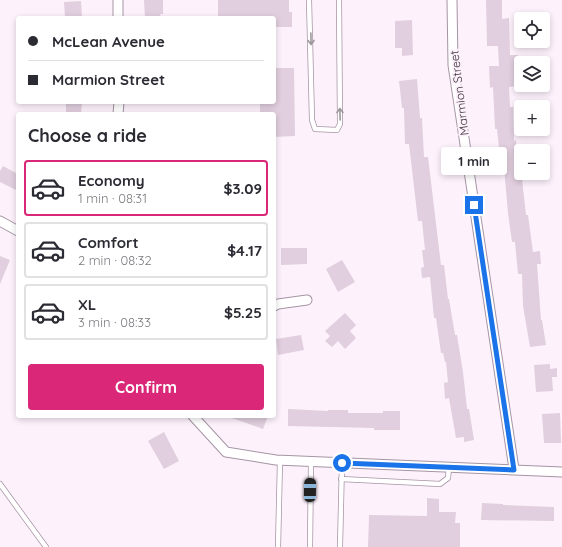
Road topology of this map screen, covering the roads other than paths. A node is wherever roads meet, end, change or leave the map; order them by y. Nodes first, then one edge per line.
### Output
1 (118, 0) edge
2 (309, 0) edge
3 (339, 0) edge
4 (452, 0) edge
5 (118, 16) edge
6 (0, 221) edge
7 (16, 230) edge
8 (307, 300) dead end
9 (276, 305) edge
10 (195, 418) edge
11 (280, 460) junction
12 (311, 462) junction
13 (342, 463) junction
14 (449, 467) junction
15 (514, 470) junction
16 (562, 472) edge
17 (341, 479) junction
18 (0, 484) edge
19 (46, 547) edge
20 (278, 547) edge
21 (310, 547) edge
22 (340, 547) edge

1 - 5 street
2 -> 3 lane
4 - 15 street, Marmion Street
6 - 7 street
8 - 9 street
10 - 11 street
11 - 12 street
11 - 20 lane
12 - 13 street
12 - 21 lane
13 - 14 street
13 - 17 lane
14 - 15 street
14 - 17 lane
15 - 16 street
17 - 22 lane
18 - 19 lane

